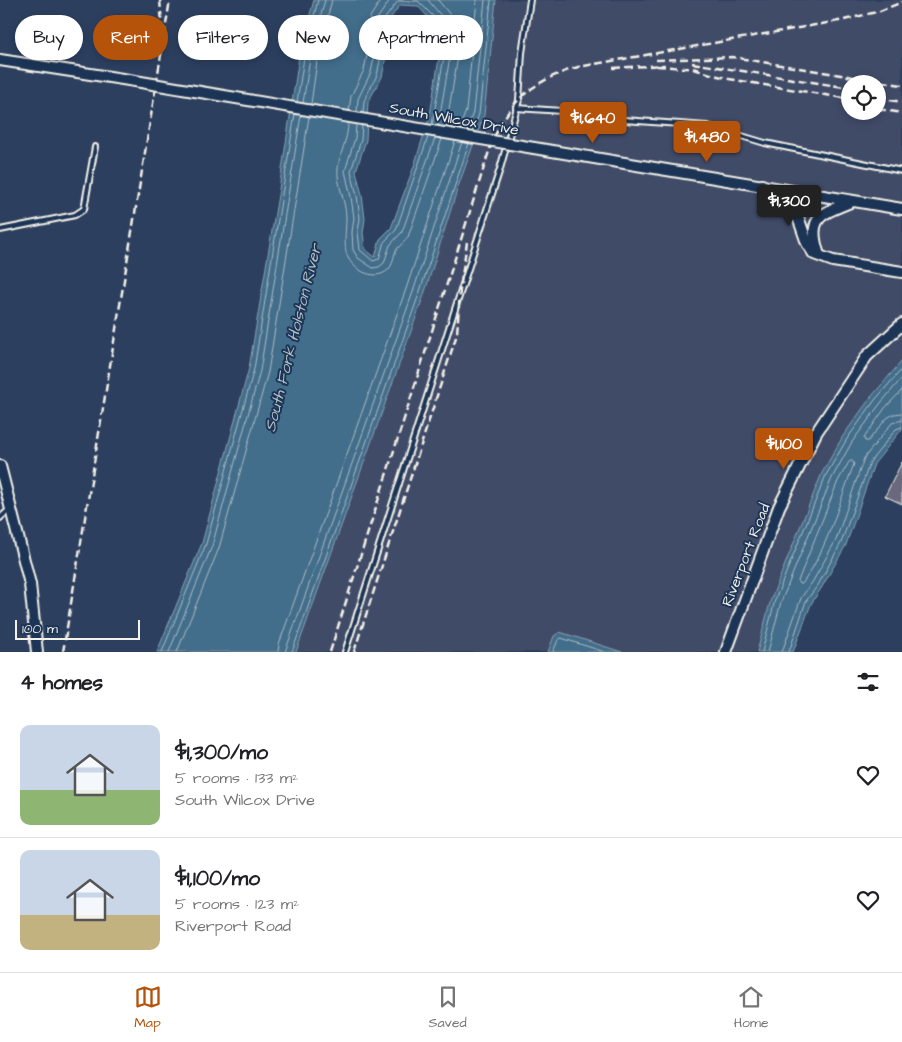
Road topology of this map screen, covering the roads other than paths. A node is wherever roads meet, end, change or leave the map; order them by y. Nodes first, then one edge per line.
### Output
1 (530, 0) edge
2 (0, 60) edge
3 (516, 108) junction
4 (95, 148) dead end
5 (902, 171) edge
6 (762, 185) junction
7 (854, 200) junction
8 (899, 207) edge
9 (0, 230) edge
10 (819, 256) junction
11 (902, 272) edge
12 (902, 324) edge
13 (0, 466) edge
14 (12, 507) junction
15 (0, 518) edge
16 (37, 652) edge
17 (345, 652) edge
18 (726, 652) edge

1 - 3 lane
2 - 6 main road, South Wilcox Drive, bridge
3 - 5 lane
3 - 17 lane
4 - 9 lane
6 - 7 main road, South Wilcox Drive
6 - 10 main road
7 - 8 main road, South Wilcox Drive
7 - 10 main road
10 - 11 main road
12 - 18 main road, Riverport Road
13 - 14 main road
14 - 15 lane
14 - 16 main road

